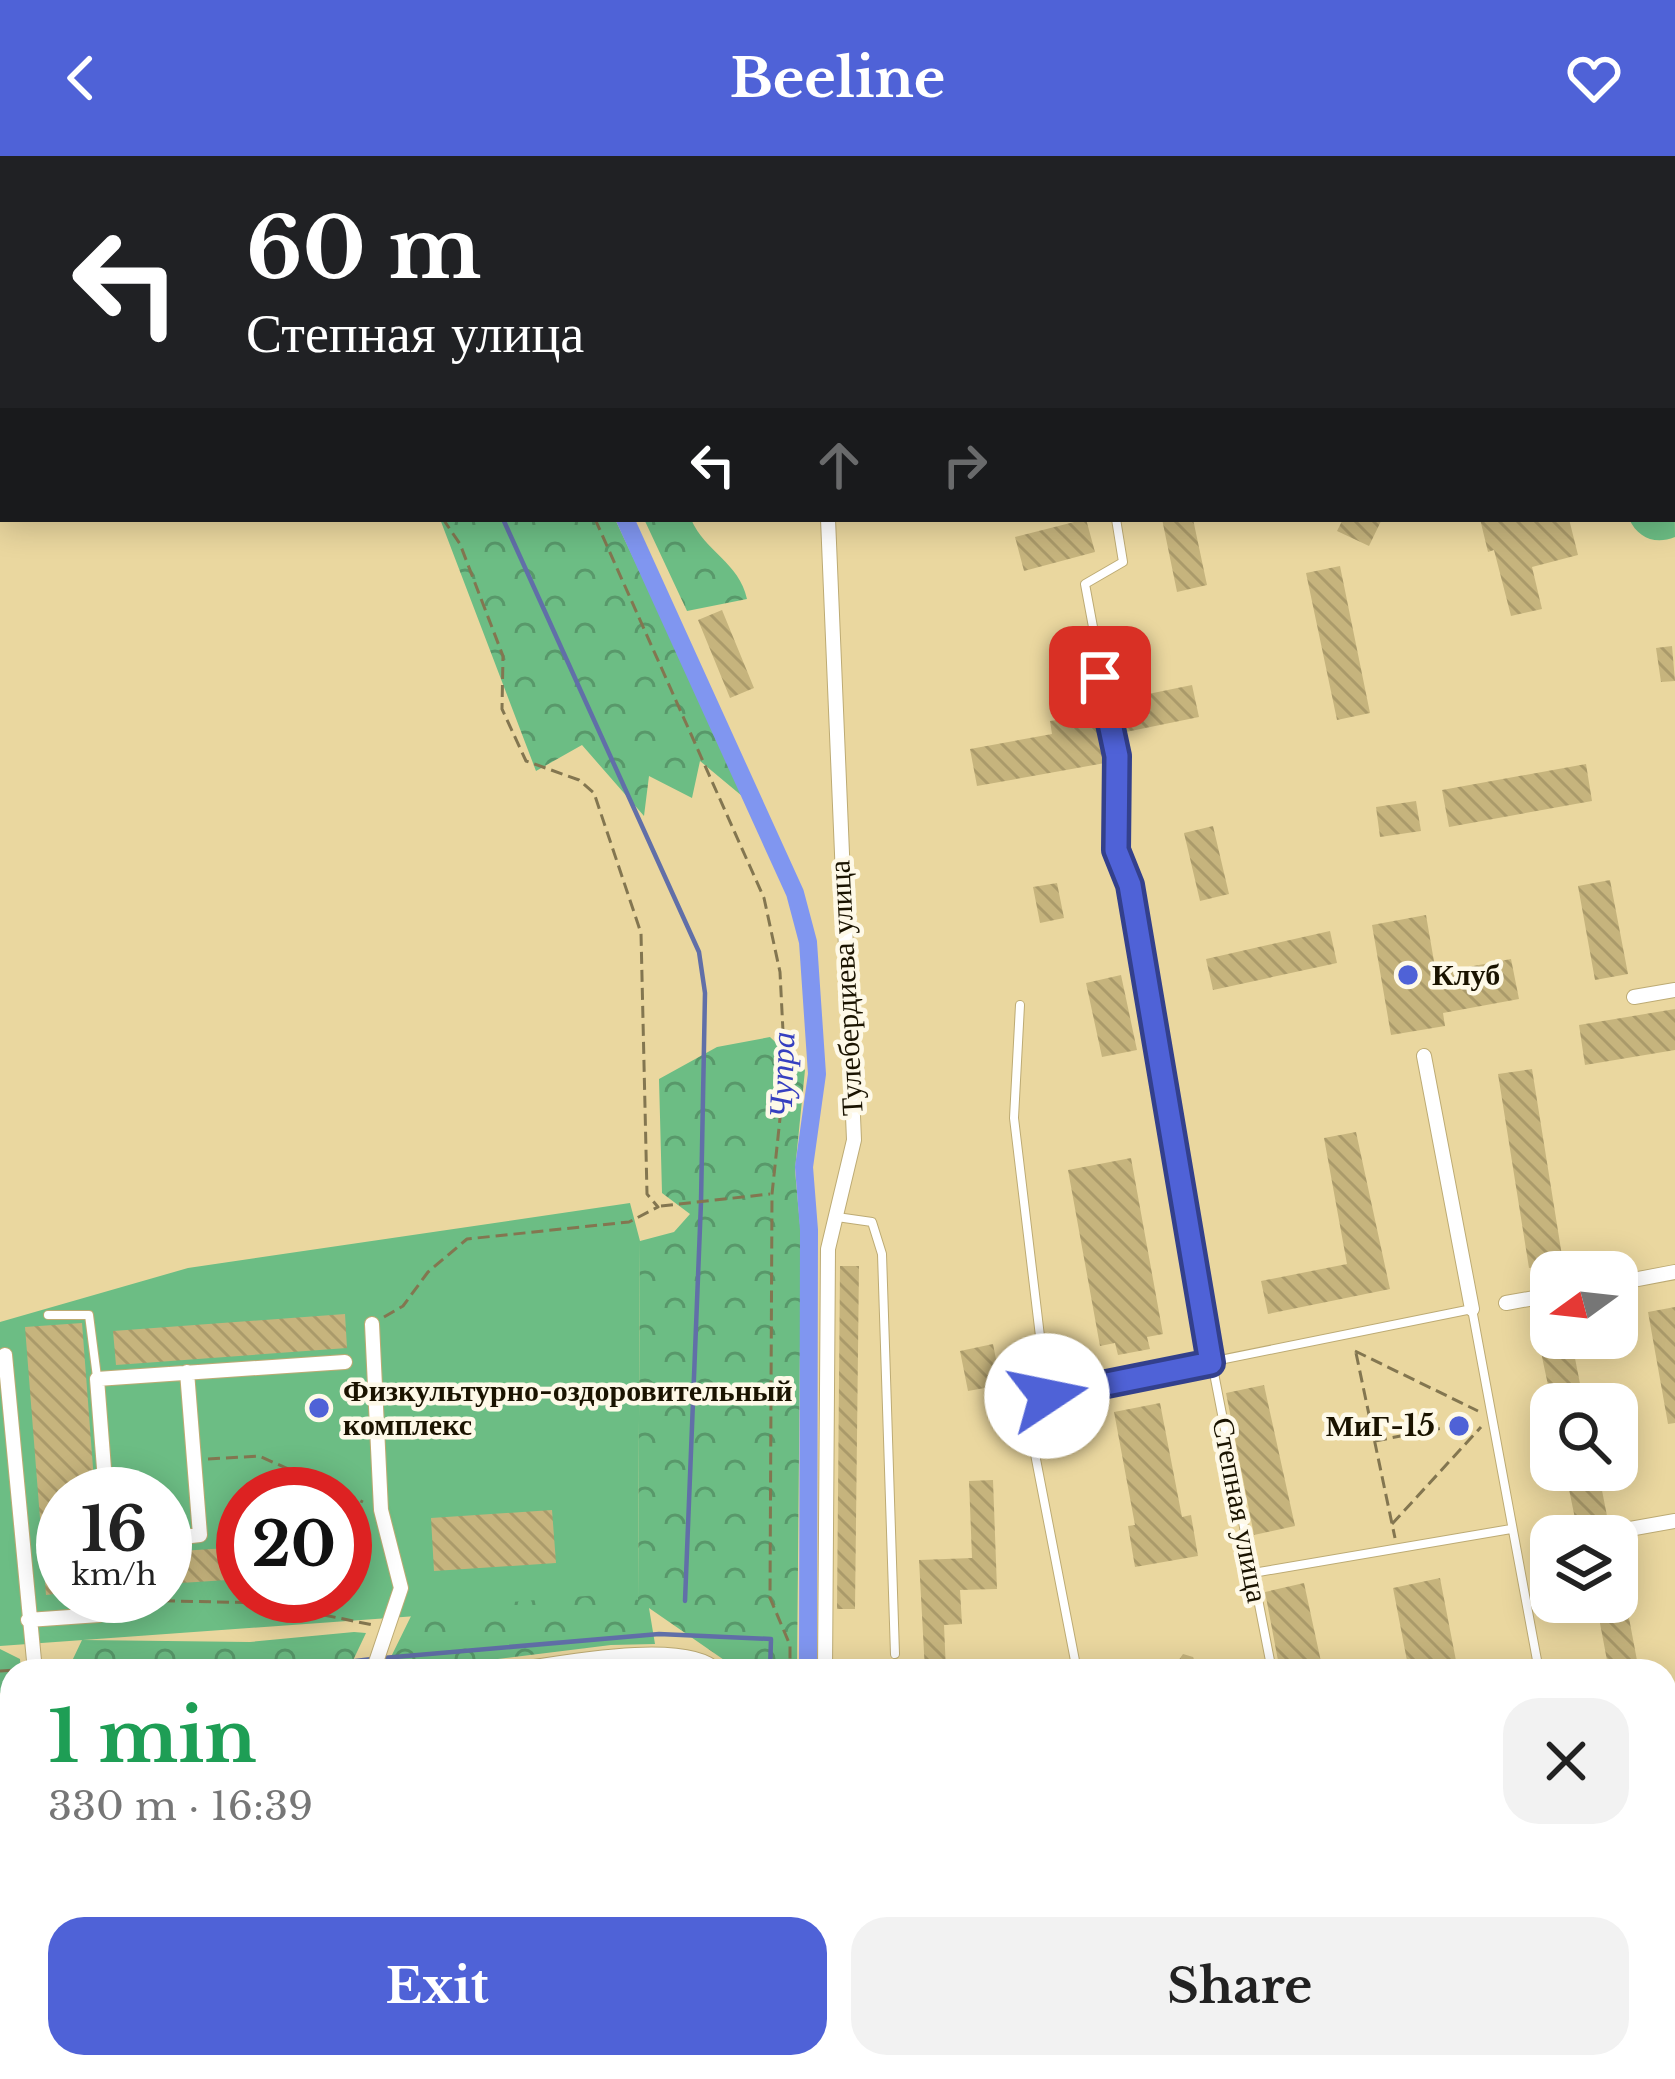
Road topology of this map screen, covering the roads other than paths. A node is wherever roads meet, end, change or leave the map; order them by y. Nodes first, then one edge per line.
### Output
1 (828, 522) edge
2 (1116, 522) edge
3 (1675, 990) edge
4 (1634, 998) dead end
5 (1020, 1005) dead end
6 (1424, 1056) dead end
7 (836, 1216) junction
8 (1675, 1272) edge
9 (1638, 1279) edge
10 (1530, 1299) edge
11 (1506, 1303) dead end
12 (1472, 1310) junction
13 (48, 1315) dead end
14 (372, 1324) road end
15 (5, 1355) dead end
16 (345, 1362) dead end
17 (1211, 1363) junction
18 (188, 1372) junction
19 (97, 1378) junction
20 (1047, 1396) junction
21 (104, 1467) edge
22 (1675, 1521) edge
23 (1638, 1528) edge
24 (1512, 1529) junction
25 (192, 1536) edge
26 (1252, 1573) junction
27 (36, 1619) edge
28 (28, 1620) junction
29 (895, 1654) dead end
30 (33, 1659) edge
31 (378, 1659) edge
32 (591, 1659) edge
33 (700, 1659) edge
34 (825, 1659) edge
35 (1075, 1659) edge
36 (1270, 1659) edge
37 (1537, 1659) edge

1 - 7 street, Тулебердиева улица
2 - 17 lane, Степная улица
3 - 4 street
5 - 20 lane
6 - 12 street
7 - 29 lane
7 - 34 street, Тулебердиева улица
8 - 9 street
10 - 11 street
12 - 17 lane
12 - 24 lane
13 - 19 lane
14 - 31 street
15 - 28 street
16 - 18 street
17 - 20 lane
17 - 26 lane, Степная улица
18 - 19 street
18 - 25 street
19 - 21 street
20 - 35 lane
22 - 23 street
24 - 26 lane
24 - 37 lane
26 - 36 lane, Степная улица
27 - 28 street
28 - 30 street
32 - 33 street

